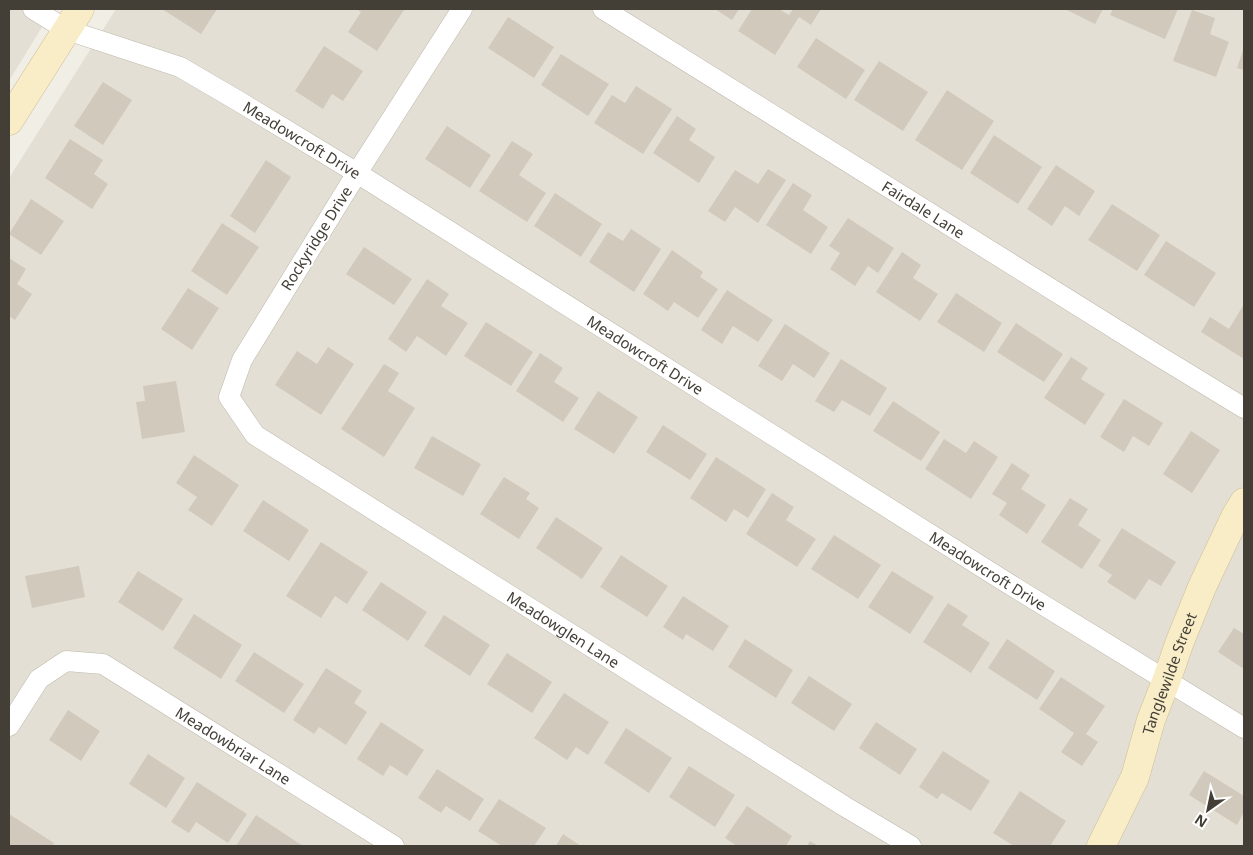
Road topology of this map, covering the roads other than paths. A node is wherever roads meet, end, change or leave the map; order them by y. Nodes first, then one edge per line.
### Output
1 (34, 9) edge
2 (462, 9) edge
3 (603, 9) edge
4 (74, 19) edge
5 (9, 121) edge
6 (356, 173) junction
7 (229, 397) joint
8 (1244, 408) edge
9 (1244, 502) edge
10 (1167, 680) junction
11 (9, 726) edge
12 (1244, 728) edge
13 (394, 846) edge
14 (911, 846) edge
15 (1101, 846) edge

1 - 4 street, Meadowcroft Drive
2 - 6 street, Rockyridge Drive
3 - 8 street, Fairdale Lane
4 - 5 street
4 - 6 street, Meadowcroft Drive
6 - 7 street, Rockyridge Drive
6 - 10 street, Meadowcroft Drive
7 - 14 street, Meadowglen Lane
9 - 10 street, Tanglewilde Street
10 - 12 street, Meadowcroft Drive
10 - 15 street, Tanglewilde Street
11 - 13 street, Meadowbriar Lane

